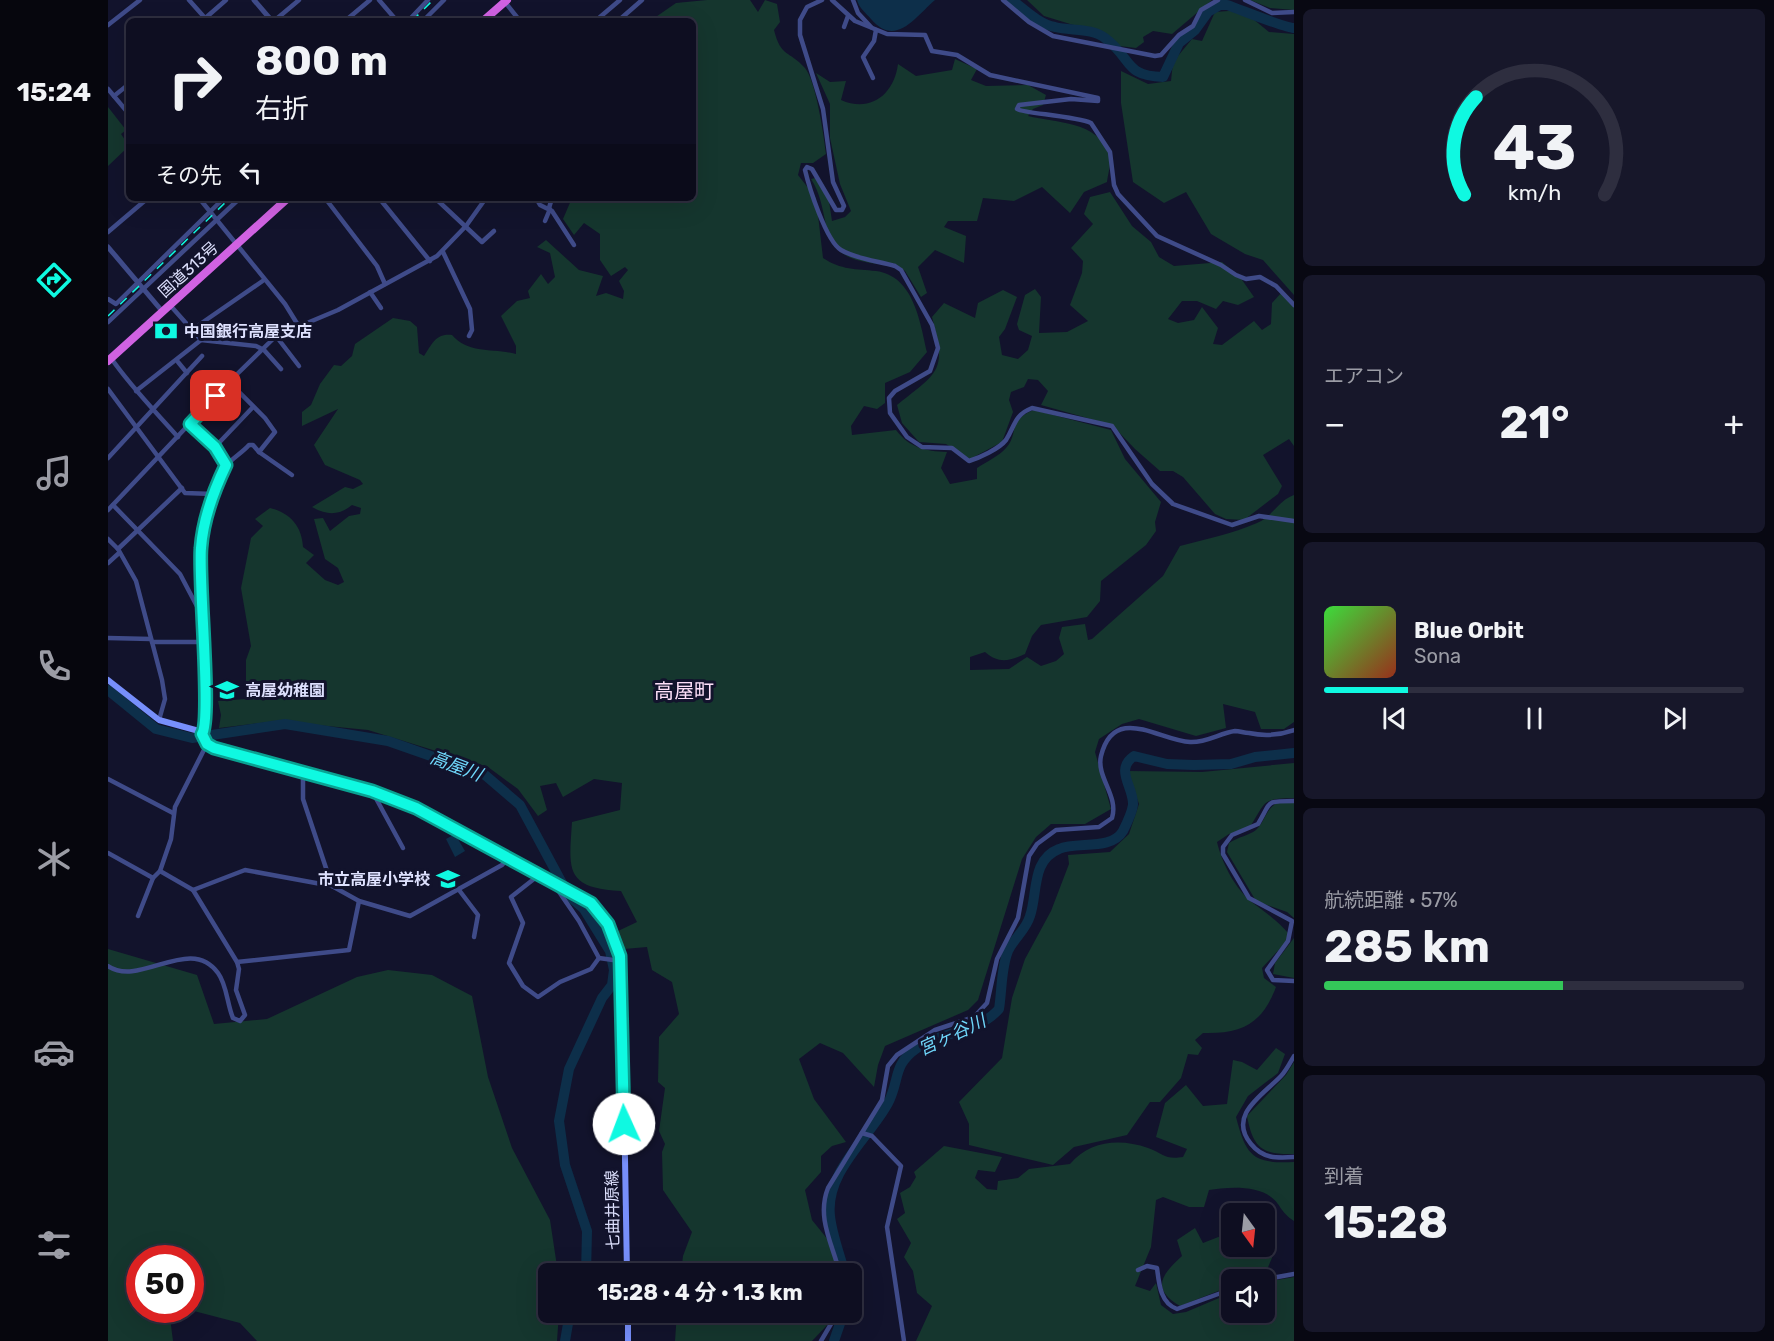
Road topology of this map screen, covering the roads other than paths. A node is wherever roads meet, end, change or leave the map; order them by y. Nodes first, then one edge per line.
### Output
1 (140, 0) edge
2 (189, 0) edge
3 (226, 0) edge
4 (254, 0) edge
5 (299, 0) edge
6 (370, 0) edge
7 (379, 0) edge
8 (428, 0) edge
9 (444, 0) edge
10 (621, 0) edge
11 (642, 0) edge
12 (805, 0) edge
13 (822, 0) edge
14 (832, 0) edge
15 (853, 0) edge
16 (1003, 0) edge
17 (1218, 0) edge
18 (1245, 0) edge
19 (505, 1) edge
20 (807, 7) junction
21 (630, 10) junction
22 (1294, 12) edge
23 (848, 16) junction
24 (600, 17) dead end
25 (202, 18) edge
26 (206, 18) edge
27 (270, 18) edge
28 (277, 18) edge
29 (349, 18) edge
30 (394, 18) edge
31 (411, 18) edge
32 (426, 18) edge
33 (486, 18) edge
34 (518, 18) edge
35 (621, 18) edge
36 (108, 25) edge
37 (844, 27) dead end
38 (874, 29) junction
39 (873, 78) dead end
40 (126, 86) edge
41 (108, 89) edge
42 (114, 96) junction
43 (126, 110) edge
44 (144, 201) edge
45 (202, 201) edge
46 (221, 201) edge
47 (237, 201) edge
48 (285, 201) edge
49 (327, 201) edge
50 (381, 201) edge
51 (438, 201) edge
52 (484, 201) edge
53 (538, 201) edge
54 (551, 201) edge
55 (549, 209) junction
56 (210, 211) junction
57 (217, 220) junction
58 (545, 221) dead end
59 (466, 226) junction
60 (494, 231) dead end
61 (108, 232) edge
62 (236, 244) junction
63 (574, 245) dead end
64 (108, 247) edge
65 (442, 252) junction
66 (430, 261) junction
67 (264, 280) junction
68 (138, 282) junction
69 (385, 284) junction
70 (143, 289) junction
71 (370, 292) junction
72 (108, 299) edge
73 (170, 304) junction
74 (1294, 306) edge
75 (381, 308) dead end
76 (162, 311) junction
77 (108, 322) edge
78 (298, 325) junction
79 (193, 329) junction
80 (276, 336) junction
81 (469, 336) dead end
82 (201, 340) junction
83 (262, 349) junction
84 (202, 356) dead end
85 (110, 360) edge
86 (178, 362) dead end
87 (299, 366) dead end
88 (281, 369) dead end
89 (187, 373) junction
90 (229, 382) junction
91 (108, 389) edge
92 (136, 391) junction
93 (253, 407) junction
94 (153, 410) junction
95 (190, 424) junction
96 (136, 430) junction
97 (178, 437) junction
98 (215, 447) junction
99 (259, 452) junction
100 (108, 458) edge
101 (158, 459) junction
102 (226, 465) junction
103 (292, 475) dead end
104 (182, 488) junction
105 (213, 494) junction
106 (113, 505) junction
107 (108, 510) edge
108 (1294, 521) edge
109 (139, 530) junction
110 (108, 539) edge
111 (118, 551) junction
112 (108, 563) edge
113 (200, 612) junction
114 (108, 639) edge
115 (152, 641) junction
116 (202, 642) junction
117 (108, 680) edge
118 (159, 720) junction
119 (1294, 729) edge
120 (202, 734) junction
121 (206, 743) junction
122 (303, 774) junction
123 (108, 779) edge
124 (372, 791) junction
125 (1294, 801) edge
126 (173, 813) junction
127 (403, 848) dead end
128 (108, 853) edge
129 (507, 859) junction
130 (160, 871) junction
131 (539, 875) junction
132 (153, 878) junction
133 (556, 884) junction
134 (332, 886) junction
135 (193, 890) junction
136 (459, 890) junction
137 (358, 901) junction
138 (138, 916) dead end
139 (474, 937) dead end
140 (601, 958) junction
141 (618, 961) junction
142 (237, 962) junction
143 (108, 966) edge
144 (1294, 981) edge
145 (1294, 1056) edge
146 (863, 1133) junction
147 (1294, 1157) edge
148 (627, 1263) edge
149 (837, 1263) edge
150 (1138, 1270) dead end
151 (1294, 1274) edge
152 (1275, 1277) edge
153 (1221, 1293) edge
154 (627, 1323) edge
155 (832, 1323) edge
156 (628, 1341) edge
157 (821, 1341) edge
158 (904, 1341) edge

1 - 36 street
2 - 25 street
3 - 26 street
4 - 27 street
5 - 28 street
6 - 29 street
7 - 30 street
8 - 31 street
9 - 32 street
10 - 21 street
10 - 24 street
11 - 21 street
12 - 20 street
13 - 20 street
14 - 23 street
15 - 38 street
16 - 17 street
18 - 22 street
19 - 33 highway
19 - 34 street
20 - 108 street
21 - 35 street
23 - 37 street
23 - 38 street
38 - 39 street
38 - 74 street
40 - 42 street
41 - 42 street
42 - 43 street
44 - 61 street
45 - 56 street
46 - 56 street
47 - 57 street
48 - 62 highway, 国道313号
49 - 69 street
50 - 66 street
51 - 59 street
52 - 59 street
53 - 55 street
54 - 55 street
55 - 58 street
55 - 63 street
56 - 57 street
56 - 68 street
57 - 62 street
57 - 70 street
59 - 60 street
59 - 65 street
62 - 67 street
62 - 73 highway, 国道313号
64 - 68 street
65 - 66 street
65 - 81 street
66 - 69 street
67 - 78 street
67 - 79 street
68 - 70 street
68 - 72 street
69 - 71 street
70 - 76 street
70 - 77 street
71 - 75 street
71 - 78 street
73 - 76 highway, 国道313号
73 - 79 street
76 - 85 highway, 国道313号
78 - 80 street
79 - 82 street
80 - 83 street
80 - 87 street
82 - 83 street
82 - 92 street
83 - 88 street
83 - 90 street
84 - 89 street
85 - 92 street
86 - 89 street
89 - 94 street
90 - 93 street
90 - 95 street
91 - 96 street
92 - 94 street
93 - 98 street
93 - 99 street
94 - 96 street
94 - 97 street
95 - 97 street
95 - 98 street
96 - 100 street
96 - 101 street
97 - 101 street
98 - 102 street
99 - 102 street
99 - 103 street
101 - 104 street
101 - 106 street
102 - 105 street
104 - 105 street
104 - 109 street
105 - 113 street
106 - 107 street
106 - 109 street
109 - 111 street
109 - 113 street
110 - 111 street
111 - 112 street
111 - 115 street
113 - 116 street
114 - 115 street
115 - 116 street
115 - 118 street
116 - 120 street
117 - 118 main road
118 - 120 main road
119 - 146 street
120 - 121 main road
121 - 122 main road, 七曲井原線
121 - 126 street
122 - 124 main road, 七曲井原線
122 - 134 street
123 - 126 street
124 - 127 street
124 - 129 main road, 七曲井原線
125 - 144 street
126 - 130 street
128 - 132 street
129 - 131 main road, 七曲井原線
129 - 136 street
130 - 132 street
130 - 135 street
131 - 133 main road, 七曲井原線
131 - 140 street
132 - 138 street
133 - 140 street
133 - 141 main road, 七曲井原線
134 - 135 street
134 - 137 street
135 - 142 street
136 - 137 street
136 - 139 street
137 - 142 street
140 - 141 street
141 - 148 main road, 七曲井原線
142 - 143 street
145 - 147 street
146 - 149 street
146 - 158 street
150 - 153 street
151 - 152 street
154 - 156 main road
155 - 157 street

